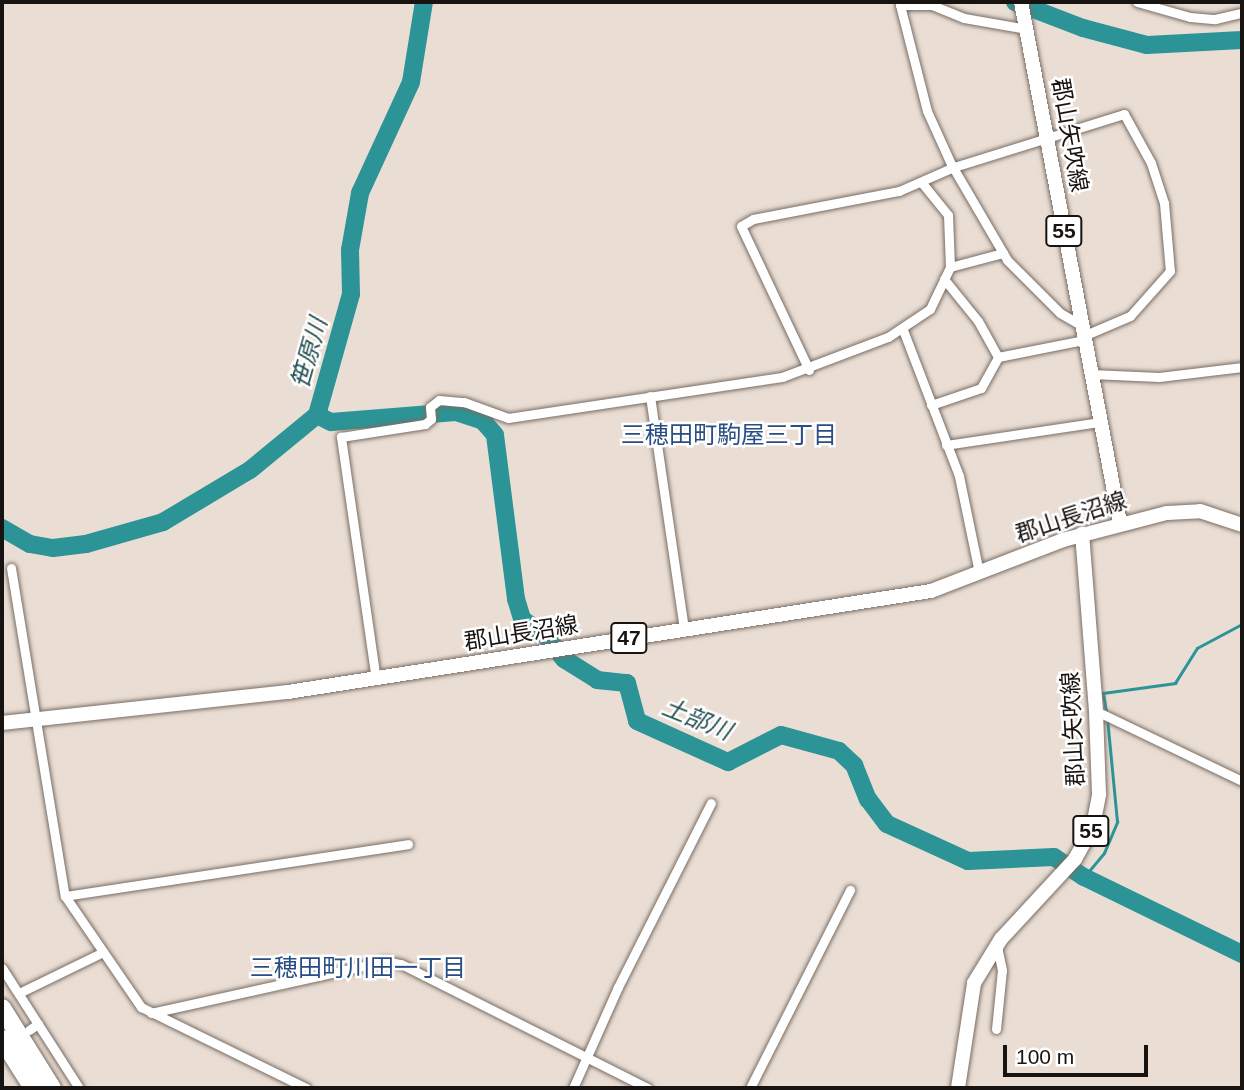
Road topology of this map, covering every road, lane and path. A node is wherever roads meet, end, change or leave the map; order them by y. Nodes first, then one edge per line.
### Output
1 (1021, 2) edge
2 (1137, 2) edge
3 (1242, 13) edge
4 (1026, 26) junction
5 (1047, 137) junction
6 (954, 167) junction
7 (922, 183) junction
8 (1003, 253) junction
9 (950, 267) junction
10 (944, 279) junction
11 (903, 330) junction
12 (1083, 334) junction
13 (998, 357) junction
14 (1242, 367) edge
15 (809, 370) junction
16 (1091, 374) junction
17 (650, 396) junction
18 (931, 405) junction
19 (1099, 422) junction
20 (946, 445) junction
21 (1120, 523) junction
22 (1242, 525) edge
23 (1082, 534) junction
24 (11, 568) dead end
25 (979, 573) junction
26 (684, 629) junction
27 (376, 680) junction
28 (1096, 711) junction
29 (36, 720) junction
30 (2, 723) edge
31 (1242, 781) edge
32 (711, 803) dead end
33 (408, 844) dead end
34 (850, 890) dead end
35 (65, 897) junction
36 (997, 946) junction
37 (103, 952) junction
38 (2, 968) edge
39 (19, 993) junction
40 (2, 1008) edge
41 (151, 1013) junction
42 (38, 1024) junction
43 (996, 1029) dead end
44 (29, 1030) dead end
45 (2, 1041) edge
46 (588, 1059) junction
47 (26, 1088) edge
48 (33, 1088) edge
49 (52, 1088) edge
50 (79, 1088) edge
51 (306, 1088) edge
52 (573, 1088) edge
53 (648, 1088) edge
54 (750, 1088) edge
55 (958, 1088) edge

1 - 4 main road, 郡山矢吹線 / 55
2 - 3 street
4 - 5 main road, 郡山矢吹線 / 55
4 - 6 street
5 - 6 street
5 - 12 main road, 郡山矢吹線 / 55
5 - 12 street
6 - 7 street
6 - 8 street
7 - 9 street
7 - 15 street
8 - 9 street
8 - 12 street
9 - 10 street
10 - 11 street
10 - 13 street
11 - 15 street
11 - 18 street
12 - 13 street
12 - 16 main road, 郡山矢吹線 / 55
13 - 18 street
14 - 16 street
15 - 17 street
16 - 19 main road, 郡山矢吹線 / 55
17 - 26 street
17 - 27 street
18 - 20 street
19 - 20 street
19 - 21 main road, 郡山矢吹線 / 55
20 - 25 street
21 - 22 main road, 郡山長沼線 / 47
21 - 23 main road, 郡山長沼線 / 47
23 - 25 main road, 郡山長沼線 / 47
23 - 28 main road, 郡山矢吹線 / 55
24 - 29 street
25 - 26 main road, 郡山長沼線 / 47
26 - 27 main road, 郡山長沼線 / 47
27 - 29 main road, 郡山長沼線 / 47
28 - 31 street
28 - 36 main road, 郡山矢吹線 / 55
29 - 30 main road, 郡山長沼線 / 47
29 - 35 street
32 - 46 street
33 - 35 street
34 - 54 street
35 - 37 street
36 - 43 street
36 - 55 main road, 郡山矢吹線 / 55
37 - 39 street
37 - 41 street
38 - 39 street
39 - 42 street
40 - 49 highway
41 - 46 street
41 - 51 street
42 - 44 street
42 - 50 street
45 - 47 highway
45 - 48 highway
46 - 52 street
46 - 53 street

